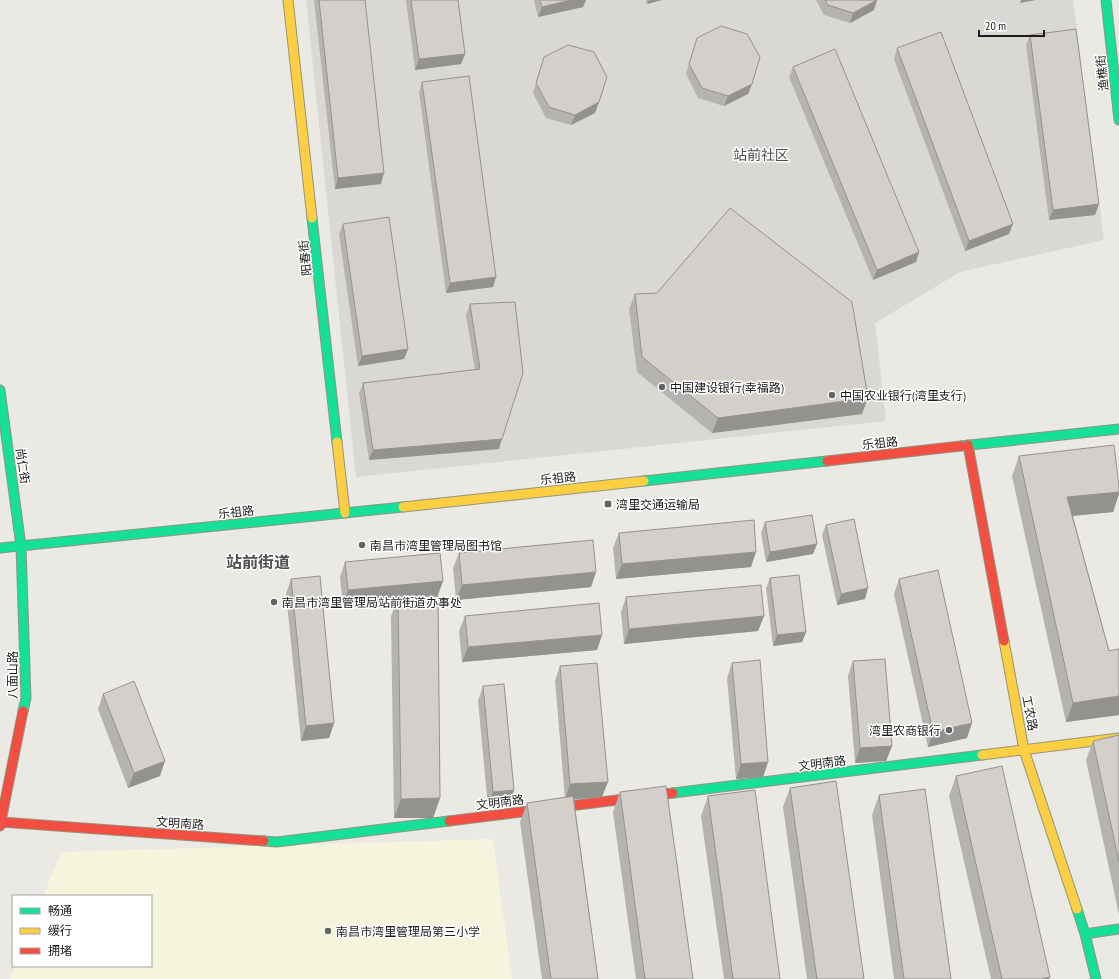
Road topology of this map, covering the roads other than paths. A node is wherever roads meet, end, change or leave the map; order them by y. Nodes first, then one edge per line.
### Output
1 (288, 0) edge
2 (1106, 0) edge
3 (1119, 120) edge
4 (0, 390) edge
5 (1119, 429) edge
6 (968, 445) junction
7 (345, 513) junction
8 (21, 546) junction
9 (0, 548) edge
10 (1119, 738) edge
11 (1024, 750) junction
12 (1, 824) edge
13 (1119, 930) edge
14 (1085, 934) junction
15 (1096, 979) edge

1 - 7 street, 阳春街
2 - 3 street, 渔樵街
4 - 8 street, 尚仁街
5 - 6 street, 乐祖路
6 - 7 street, 乐祖路
6 - 11 street, 工农路
7 - 8 street, 乐祖路
8 - 9 street, 乐祖路
8 - 12 street, 八面山路
10 - 11 street, 文明南路
11 - 12 street, 文明南路
11 - 14 street, 工农路
13 - 14 street
14 - 15 street, 工农路

